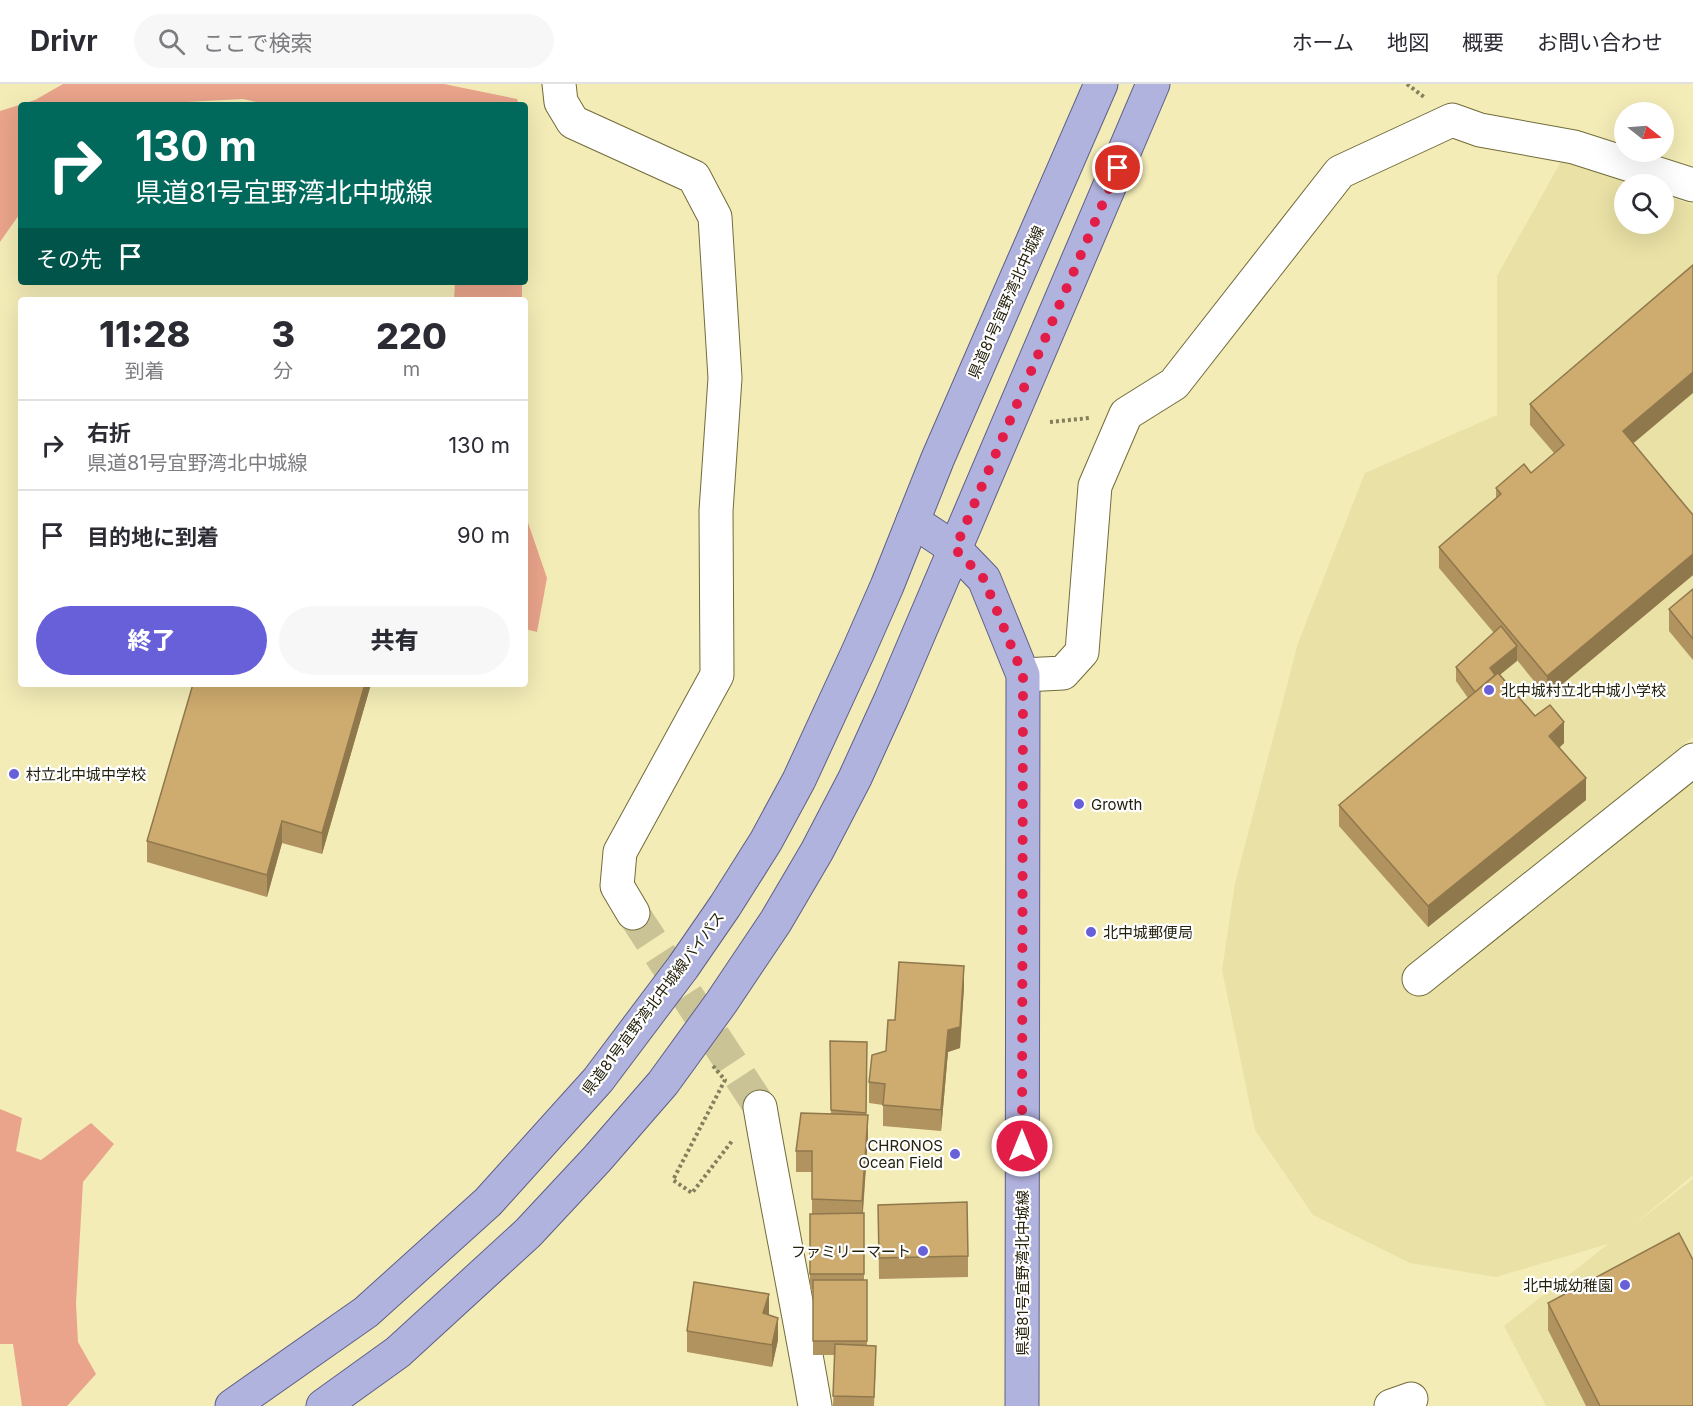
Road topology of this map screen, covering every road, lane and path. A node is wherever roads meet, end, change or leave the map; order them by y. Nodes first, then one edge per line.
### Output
1 (559, 84) edge
2 (1101, 84) edge
3 (1153, 84) edge
4 (1693, 185) edge
5 (913, 521) junction
6 (955, 549) junction
7 (1023, 675) junction
8 (1693, 760) edge
9 (633, 913) tunnel mouth
10 (1419, 979) dead end
11 (725, 1080) dead end
12 (760, 1107) tunnel mouth
13 (735, 1137) dead end
14 (232, 1406) edge
15 (323, 1406) edge
16 (815, 1406) edge
17 (1022, 1406) edge

1 - 9 street
2 - 5 main road, 県道81号宜野湾北中城線
3 - 6 main road
4 - 7 street
5 - 6 main road, 県道81号宜野湾北中城線
5 - 14 main road, 県道81号宜野湾北中城線バイパス
6 - 7 main road, 県道81号宜野湾北中城線
6 - 15 main road
7 - 17 main road, 県道81号宜野湾北中城線
8 - 10 street
11 - 13 path
12 - 16 street

